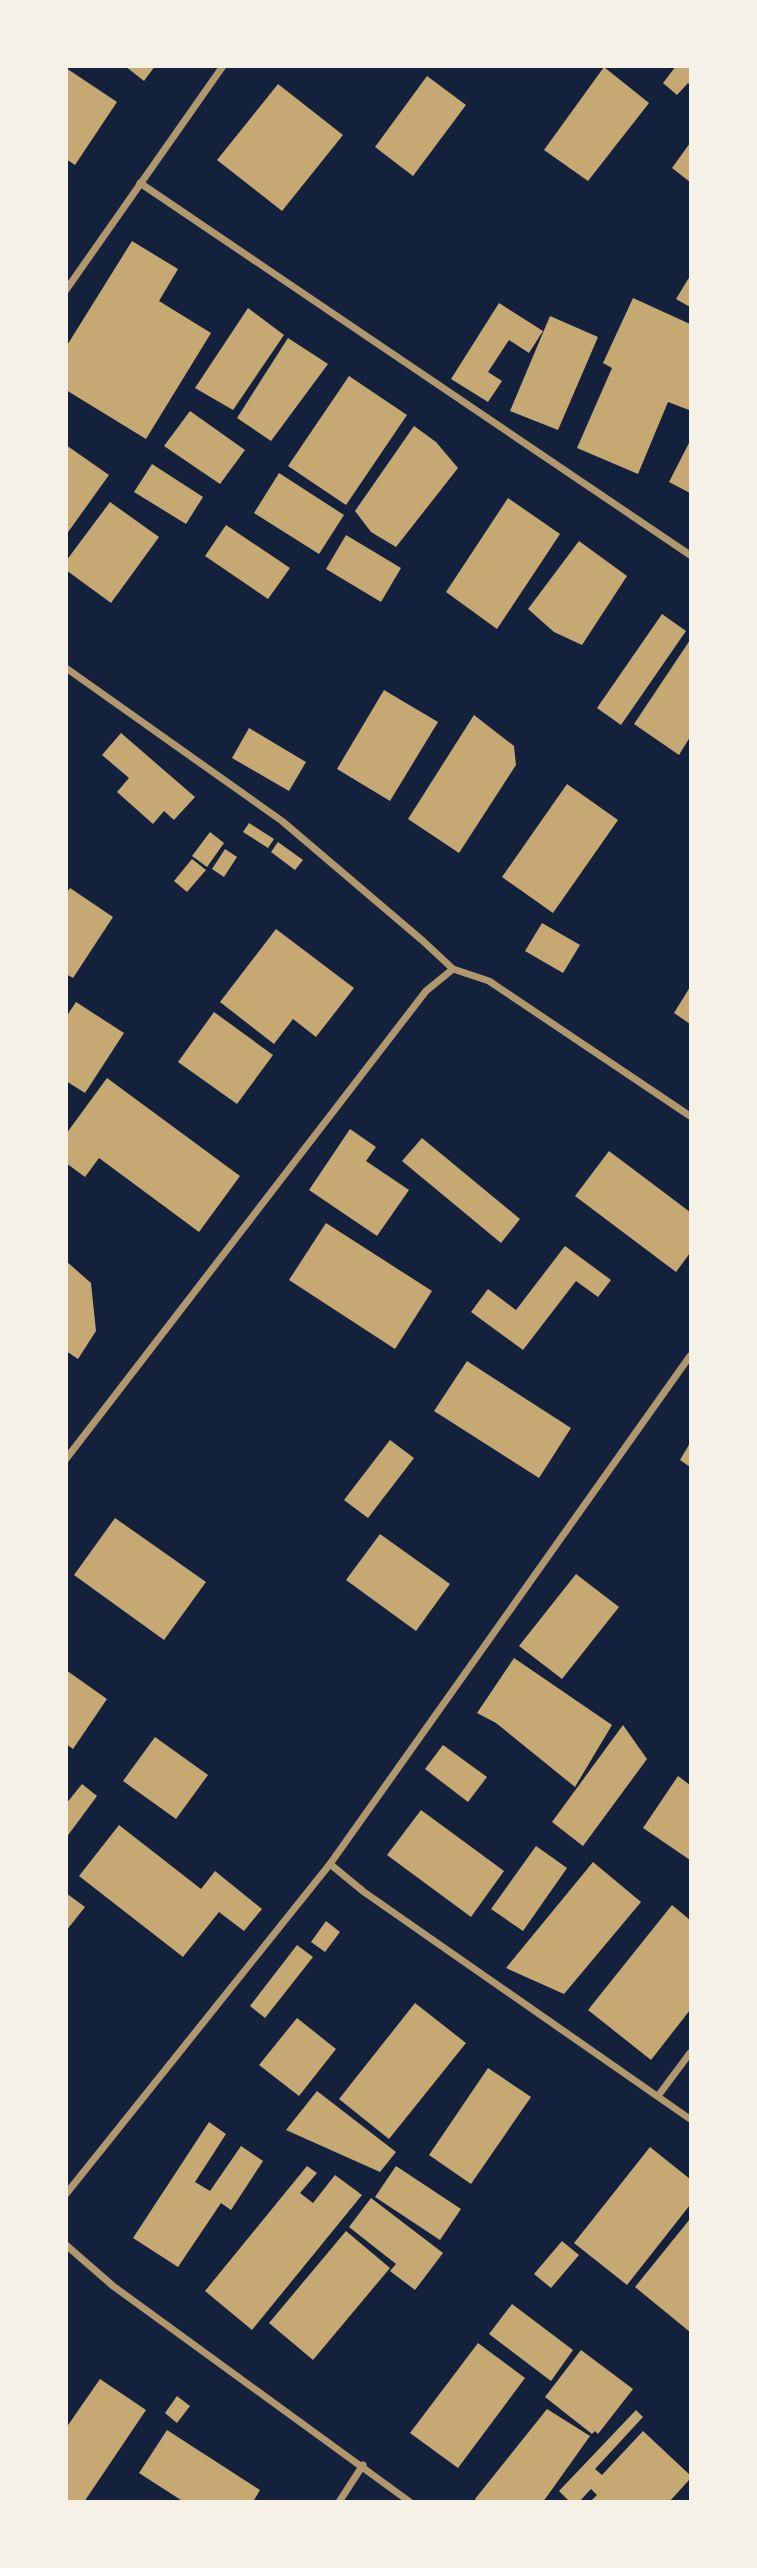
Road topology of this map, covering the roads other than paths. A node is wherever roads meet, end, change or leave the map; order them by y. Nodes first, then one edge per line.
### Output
1 (223, 66) edge
2 (140, 183) junction
3 (66, 290) edge
4 (691, 555) edge
5 (66, 668) edge
6 (453, 970) junction
7 (691, 1116) edge
8 (691, 1356) edge
9 (66, 1460) edge
10 (330, 1864) junction
11 (691, 2053) edge
12 (658, 2096) junction
13 (691, 2119) edge
14 (66, 2194) edge
15 (66, 2245) edge
16 (363, 2465) junction
17 (339, 2501) edge
18 (410, 2501) edge

1 - 2 street
2 - 3 street
2 - 4 street
5 - 6 street
6 - 7 street
6 - 9 street
8 - 10 street
10 - 12 street
10 - 14 street
11 - 12 street
12 - 13 street
15 - 16 street
16 - 17 street
16 - 18 street

